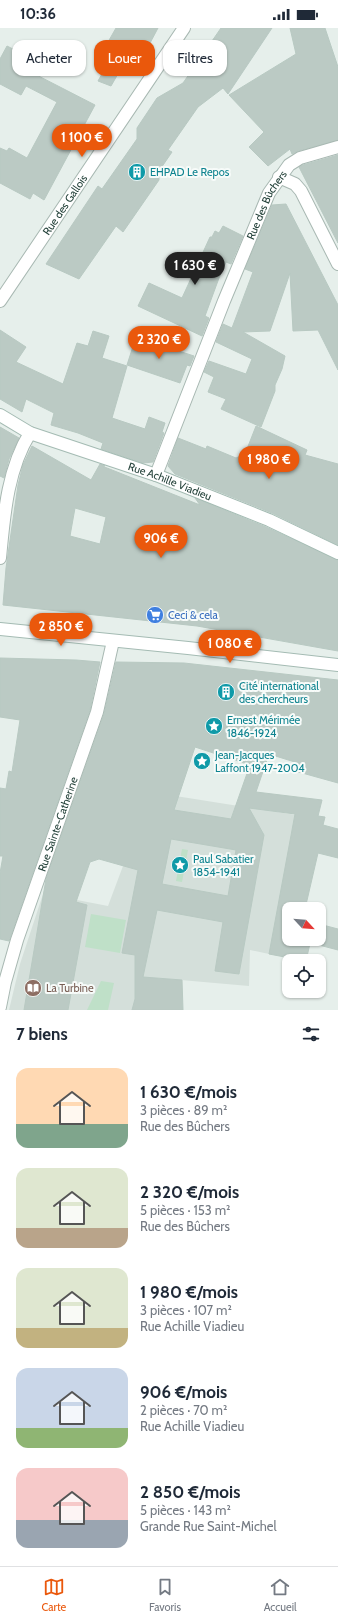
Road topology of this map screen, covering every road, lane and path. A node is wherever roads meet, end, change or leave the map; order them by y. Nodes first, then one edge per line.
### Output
1 (184, 28) edge
2 (338, 147) edge
3 (280, 177) junction
4 (338, 264) edge
5 (0, 301) edge
6 (0, 415) edge
7 (30, 433) junction
8 (156, 475) junction
9 (338, 553) edge
10 (0, 558) edge
11 (0, 629) edge
12 (113, 641) junction
13 (338, 665) edge
14 (0, 1007) edge

1 - 5 street, Rue des Gallois
2 - 3 street, Rue des Bûchers
3 - 4 street
3 - 8 street, Rue des Bûchers
6 - 7 street, Rue Achille Viadieu
7 - 8 street, Rue Achille Viadieu
7 - 10 street
8 - 9 street, Rue Achille Viadieu
11 - 12 street
12 - 13 street
12 - 14 street, Rue Sainte-Catherine

